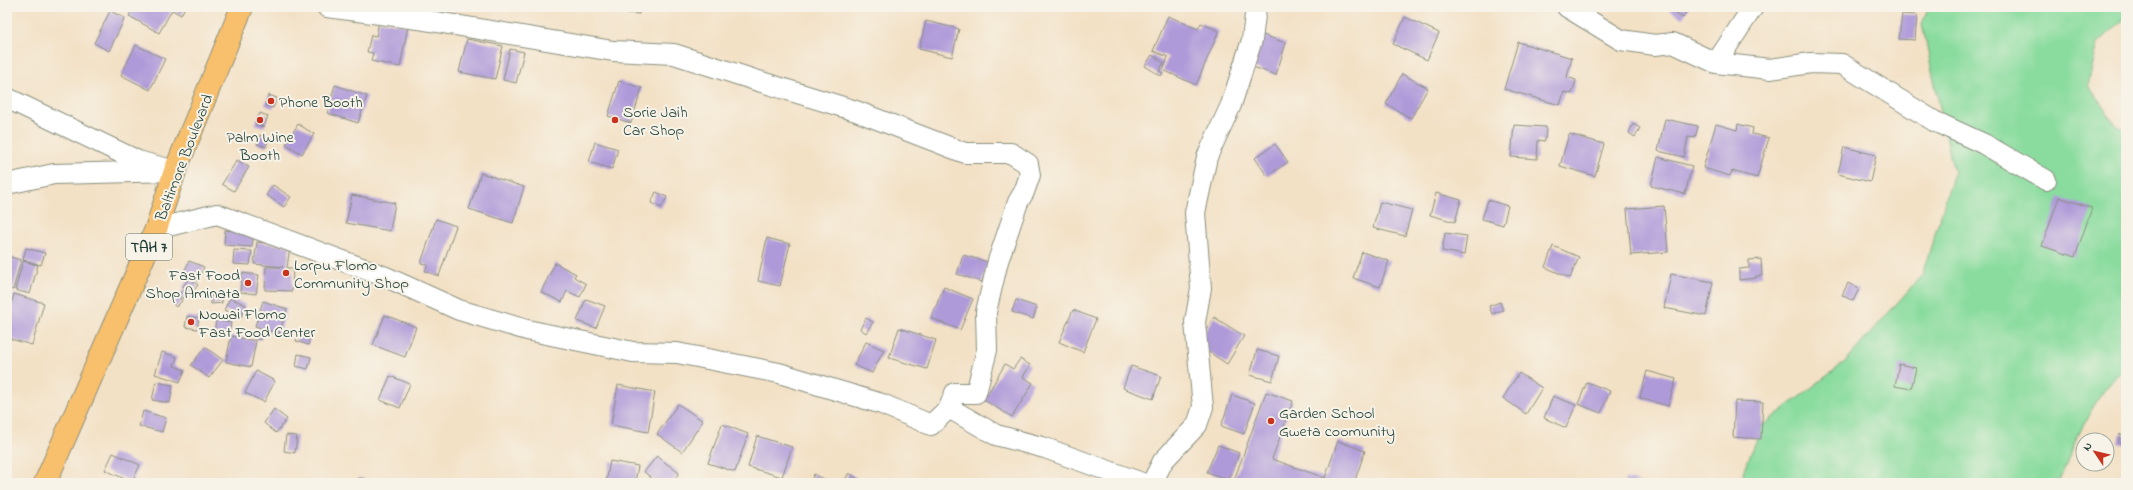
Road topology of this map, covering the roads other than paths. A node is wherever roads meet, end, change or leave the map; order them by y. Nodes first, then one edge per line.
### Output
1 (242, 7) edge
2 (326, 7) edge
3 (1256, 7) edge
4 (1567, 7) edge
5 (1753, 7) edge
6 (1716, 63) junction
7 (7, 98) edge
8 (175, 171) junction
9 (2046, 180) dead end
10 (7, 184) edge
11 (156, 229) junction
12 (949, 408) junction
13 (45, 483) edge
14 (1142, 483) edge
15 (1152, 483) edge

1 - 8 highway, Baltimore Boulevard / TAH 7
2 - 12 street
3 - 15 street
4 - 6 street
5 - 6 street
6 - 9 street
7 - 8 street
8 - 10 street
8 - 11 highway, Baltimore Boulevard / TAH 7
11 - 12 street
11 - 13 highway, Baltimore Boulevard / TAH 7
12 - 14 street

